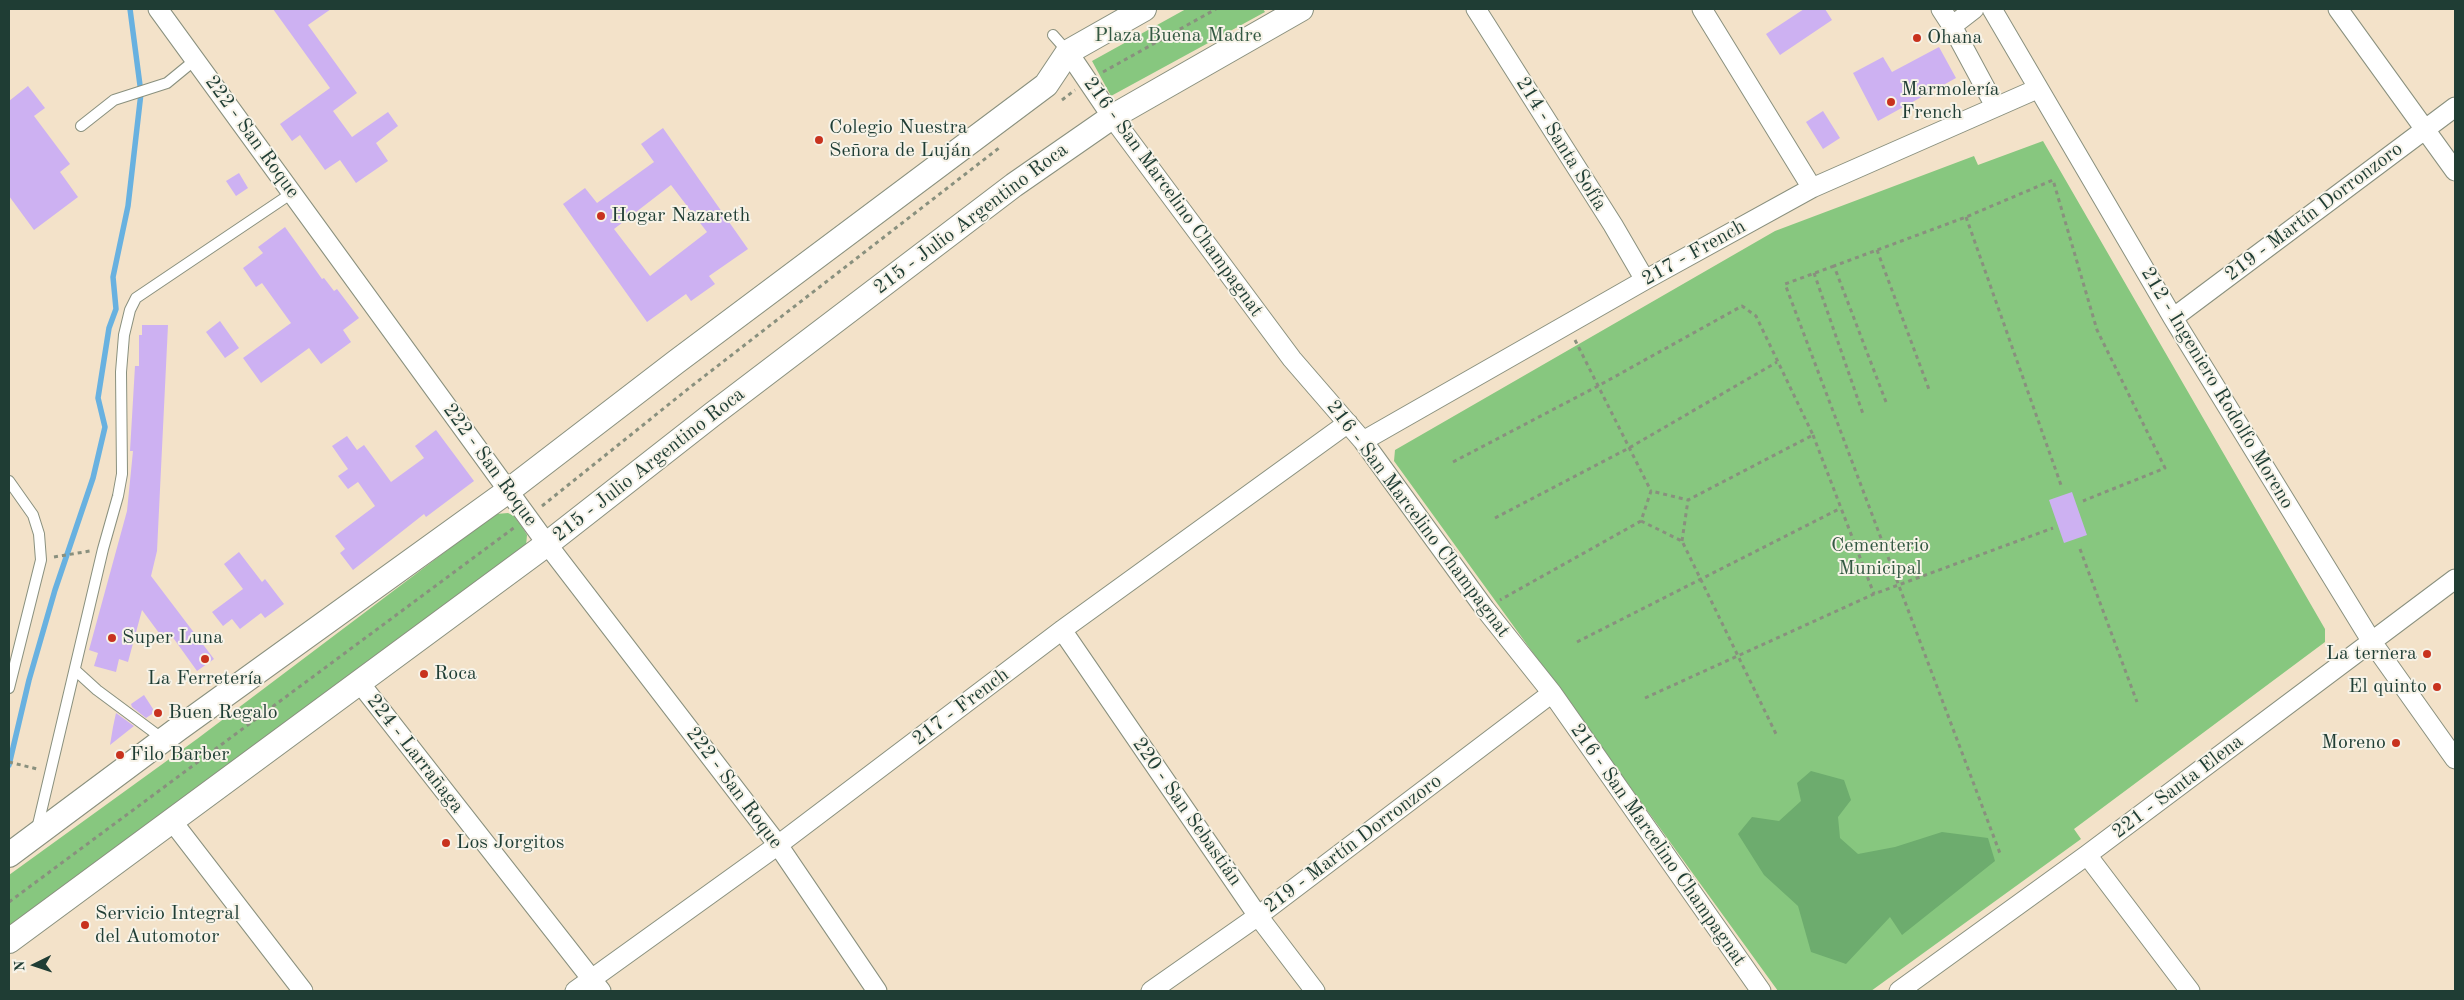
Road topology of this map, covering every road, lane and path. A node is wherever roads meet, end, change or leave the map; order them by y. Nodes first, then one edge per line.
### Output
1 (158, 9) edge
2 (1144, 9) edge
3 (1216, 9) edge
4 (1301, 9) edge
5 (1476, 9) edge
6 (1702, 9) edge
7 (1941, 9) edge
8 (1974, 9) edge
9 (1992, 9) edge
10 (2338, 9) edge
11 (1952, 26) junction
12 (1060, 43) junction
13 (195, 60) junction
14 (1088, 80) junction
15 (2037, 89) junction
16 (1056, 104) dead end
17 (1995, 106) junction
18 (2455, 107) edge
19 (1112, 117) junction
20 (81, 126) dead end
21 (2425, 130) junction
22 (1001, 147) dead end
23 (2455, 171) edge
24 (1812, 188) junction
25 (292, 193) junction
26 (1966, 217) junction
27 (1877, 250) junction
28 (1840, 263) junction
29 (1814, 273) junction
30 (1645, 280) junction
31 (2173, 318) junction
32 (1567, 325) junction
33 (1777, 362) junction
34 (1598, 386) junction
35 (1930, 392) dead end
36 (1886, 402) dead end
37 (1863, 414) dead end
38 (1348, 422) junction
39 (1812, 435) junction
40 (1363, 441) junction
41 (1630, 448) junction
42 (1452, 462) dead end
43 (9, 481) edge
44 (2061, 485) dead end
45 (508, 491) junction
46 (1651, 491) junction
47 (1688, 500) junction
48 (2083, 501) dead end
49 (1840, 508) junction
50 (528, 518) junction
51 (1495, 518) dead end
52 (1641, 522) junction
53 (2053, 528) dead end
54 (1682, 541) junction
55 (547, 544) junction
56 (2080, 549) dead end
57 (82, 553) dead end
58 (58, 556) dead end
59 (2455, 579) edge
60 (1702, 580) junction
61 (1899, 585) junction
62 (1874, 594) junction
63 (1485, 609) junction
64 (1062, 630) junction
65 (1577, 642) dead end
66 (2372, 642) junction
67 (1739, 655) junction
68 (76, 670) junction
69 (359, 682) junction
70 (9, 688) edge
71 (1552, 693) junction
72 (1645, 698) dead end
73 (2138, 702) dead end
74 (1777, 736) dead end
75 (163, 740) junction
76 (2455, 759) edge
77 (9, 762) edge
78 (28, 767) dead end
79 (172, 821) junction
80 (35, 835) junction
81 (778, 845) junction
82 (9, 855) edge
83 (2087, 855) junction
84 (2001, 856) dead end
85 (9, 902) edge
86 (1258, 916) junction
87 (9, 941) edge
88 (596, 985) edge
89 (303, 991) edge
90 (575, 991) edge
91 (877, 991) edge
92 (1151, 991) edge
93 (1315, 991) edge
94 (1761, 991) edge
95 (1899, 991) edge
96 (2190, 991) edge

1 - 13 street, 222 - San Roque
2 - 12 street
3 - 14 path
4 - 19 street, 215 - Julio Argentino Roca
5 - 30 street, 214 - Santa Sofía
6 - 24 street
7 - 11 street
8 - 11 street
9 - 15 street, 212 - Ingeniero Rodolfo Moreno
10 - 21 street
11 - 17 street
12 - 14 street, 216 - San Marcelino Champagnat
12 - 45 street
13 - 20 lane
13 - 25 street, 222 - San Roque
14 - 16 path
14 - 19 street, 216 - San Marcelino Champagnat
15 - 17 street, 217 - French
15 - 31 street, 212 - Ingeniero Rodolfo Moreno
17 - 24 street, 217 - French
18 - 21 street, 219 - Martín Dorronzoro
19 - 38 street, 216 - San Marcelino Champagnat
19 - 55 street, 215 - Julio Argentino Roca
21 - 23 street
21 - 31 street, 219 - Martín Dorronzoro
22 - 50 path
24 - 30 street, 217 - French
25 - 45 street, 222 - San Roque
25 - 68 lane
26 - 27 path
26 - 44 path
26 - 48 path
27 - 28 path
27 - 35 path
28 - 29 path
28 - 36 path
29 - 37 path
29 - 61 path
30 - 32 street, 217 - French
31 - 66 street, 212 - Ingeniero Rodolfo Moreno
32 - 34 path
32 - 40 street, 217 - French
33 - 34 path
33 - 39 path
33 - 41 path
34 - 41 path
34 - 42 path
38 - 40 street, 216 - San Marcelino Champagnat
38 - 64 street, 217 - French
39 - 47 path
39 - 49 path
40 - 63 street, 216 - San Marcelino Champagnat
41 - 46 path
41 - 51 path
43 - 70 lane
45 - 50 street, 222 - San Roque
45 - 75 street
46 - 47 path
46 - 52 path
47 - 54 path
49 - 60 path
49 - 62 path
50 - 55 street, 222 - San Roque
50 - 85 path
52 - 54 path
52 - 63 path
53 - 61 path
54 - 60 path
55 - 69 street, 215 - Julio Argentino Roca
55 - 81 street, 222 - San Roque
56 - 73 path
57 - 58 path
59 - 66 street, 221 - Santa Elena
60 - 65 path
60 - 67 path
61 - 62 path
61 - 84 path
62 - 67 path
63 - 71 street, 216 - San Marcelino Champagnat
64 - 81 street, 217 - French
64 - 86 street, 220 - San Sebastián
66 - 76 street, 212 - Ingeniero Rodolfo Moreno
66 - 83 street, 221 - Santa Elena
67 - 72 path
67 - 74 path
68 - 75 lane
68 - 80 lane
69 - 79 street, 215 - Julio Argentino Roca
69 - 88 street, 224 - Larrañaga
71 - 86 street, 219 - Martín Dorronzoro
71 - 94 street, 216 - San Marcelino Champagnat
75 - 80 street
77 - 78 path
79 - 87 street, 215 - Julio Argentino Roca
79 - 89 street
80 - 82 street
81 - 88 street, 217 - French
81 - 91 street, 222 - San Roque
83 - 95 street, 221 - Santa Elena
83 - 96 street
86 - 92 street, 219 - Martín Dorronzoro
86 - 93 street, 220 - San Sebastián
88 - 90 street, 217 - French

